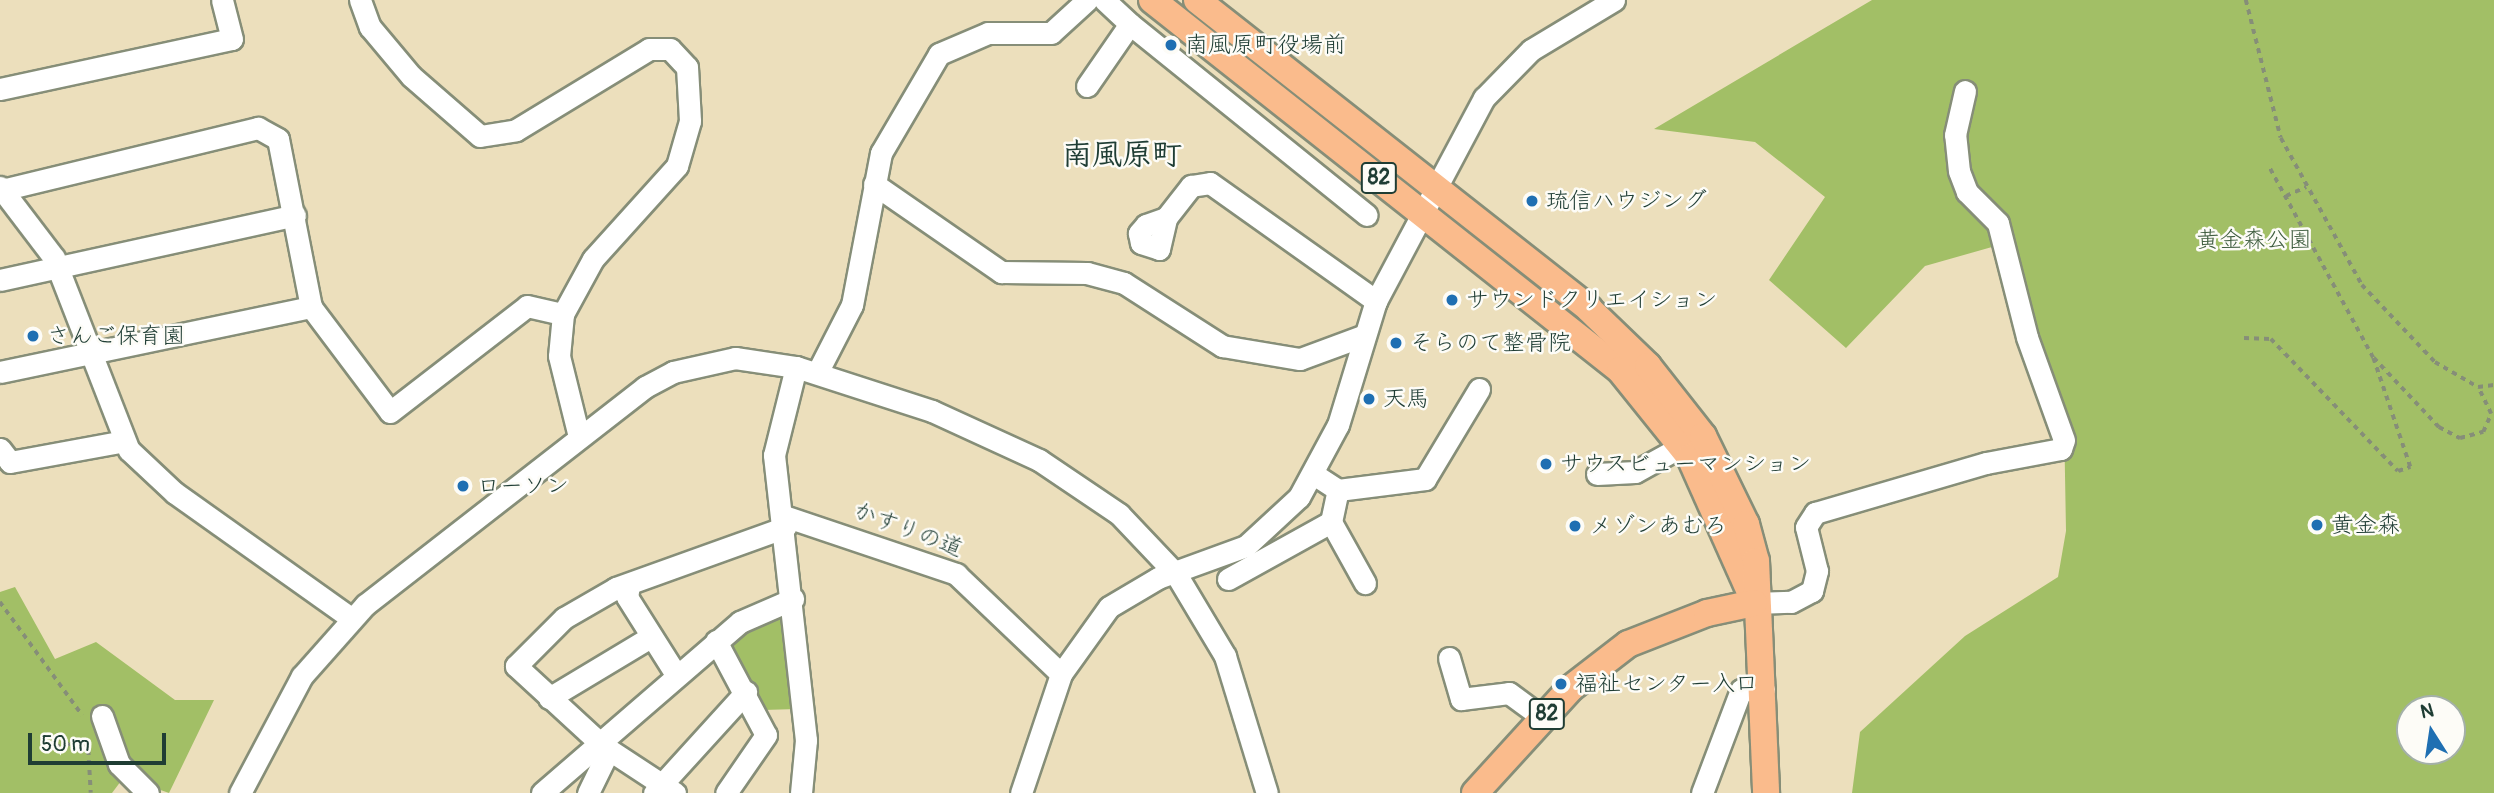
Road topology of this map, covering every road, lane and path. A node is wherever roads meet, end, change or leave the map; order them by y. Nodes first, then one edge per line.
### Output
1 (222, 0) edge
2 (360, 0) edge
3 (1087, 0) edge
4 (1104, 0) edge
5 (1152, 0) edge
6 (1197, 0) edge
7 (1614, 0) edge
8 (2246, 0) edge
9 (1130, 24) junction
10 (1087, 86) dead end
11 (0, 89) edge
12 (1965, 91) dead end
13 (2269, 167) dead end
14 (874, 184) junction
15 (1436, 186) junction
16 (2306, 187) junction
17 (1, 189) edge
18 (2286, 196) junction
19 (1422, 211) junction
20 (295, 215) junction
21 (1367, 215) dead end
22 (1166, 218) dead end
23 (58, 267) junction
24 (0, 279) edge
25 (1376, 301) junction
26 (312, 307) junction
27 (563, 314) junction
28 (1365, 335) junction
29 (2244, 338) dead end
30 (2370, 354) junction
31 (92, 355) junction
32 (807, 370) junction
33 (0, 372) edge
34 (2494, 384) edge
35 (2478, 387) junction
36 (1479, 389) dead end
37 (579, 437) junction
38 (124, 441) junction
39 (1682, 446) junction
40 (0, 449) edge
41 (1597, 474) dead end
42 (1315, 475) junction
43 (1338, 489) junction
44 (785, 522) junction
45 (1331, 522) junction
46 (1177, 574) junction
47 (1228, 579) dead end
48 (1365, 583) dead end
49 (629, 584) junction
50 (793, 599) junction
51 (0, 602) edge
52 (1754, 603) junction
53 (351, 618) junction
54 (649, 638) junction
55 (716, 641) junction
56 (1450, 658) dead end
57 (1061, 674) junction
58 (677, 677) junction
59 (1764, 689) junction
60 (746, 692) junction
61 (549, 698) junction
62 (103, 716) dead end
63 (1543, 719) junction
64 (88, 740) junction
65 (55, 747) dead end
66 (605, 748) junction
67 (662, 790) edge
68 (91, 793) edge
69 (148, 793) edge
70 (240, 793) edge
71 (542, 793) edge
72 (588, 793) edge
73 (726, 793) edge
74 (801, 793) edge
75 (1021, 793) edge
76 (1267, 793) edge
77 (1475, 793) edge
78 (1702, 793) edge
79 (1766, 793) edge

1 - 11 street
2 - 27 street
3 - 14 street
4 - 9 street
5 - 19 main road, 82
6 - 15 main road, 82
7 - 15 street
8 - 16 path
9 - 10 street
9 - 21 street
12 - 52 street
13 - 18 path
14 - 28 street
14 - 32 street
15 - 19 street
15 - 52 main road, 82
16 - 18 path
16 - 35 path
17 - 20 street
17 - 23 street
18 - 30 path
19 - 25 street
19 - 39 main road, 82
20 - 23 street
20 - 26 street
22 - 25 street
23 - 24 street
23 - 31 street
25 - 28 street
26 - 27 street
26 - 31 street
27 - 37 street
28 - 42 street
29 - 30 path
30 - 35 path
31 - 33 street
31 - 38 street
32 - 37 street
32 - 44 street
32 - 46 street
34 - 35 path
36 - 43 street
37 - 53 street
38 - 40 street
38 - 53 street
39 - 41 street
39 - 52 main road, 82
42 - 43 street
42 - 46 street
43 - 45 street
44 - 49 street
44 - 50 street
44 - 57 street, かすりの道
45 - 47 street
45 - 48 street
46 - 57 street
46 - 76 street
49 - 54 street
49 - 61 street
50 - 55 street
50 - 74 street
51 - 64 path
52 - 59 main road
52 - 63 main road, 82
53 - 70 street
54 - 58 street
54 - 61 street
55 - 58 street
55 - 60 street
56 - 63 street
57 - 75 street
58 - 66 street
59 - 78 street
59 - 79 main road
60 - 67 street
60 - 73 street
61 - 66 street
62 - 69 street
63 - 77 main road, 82
64 - 65 path
64 - 68 path
66 - 67 street
66 - 71 street
66 - 72 street

